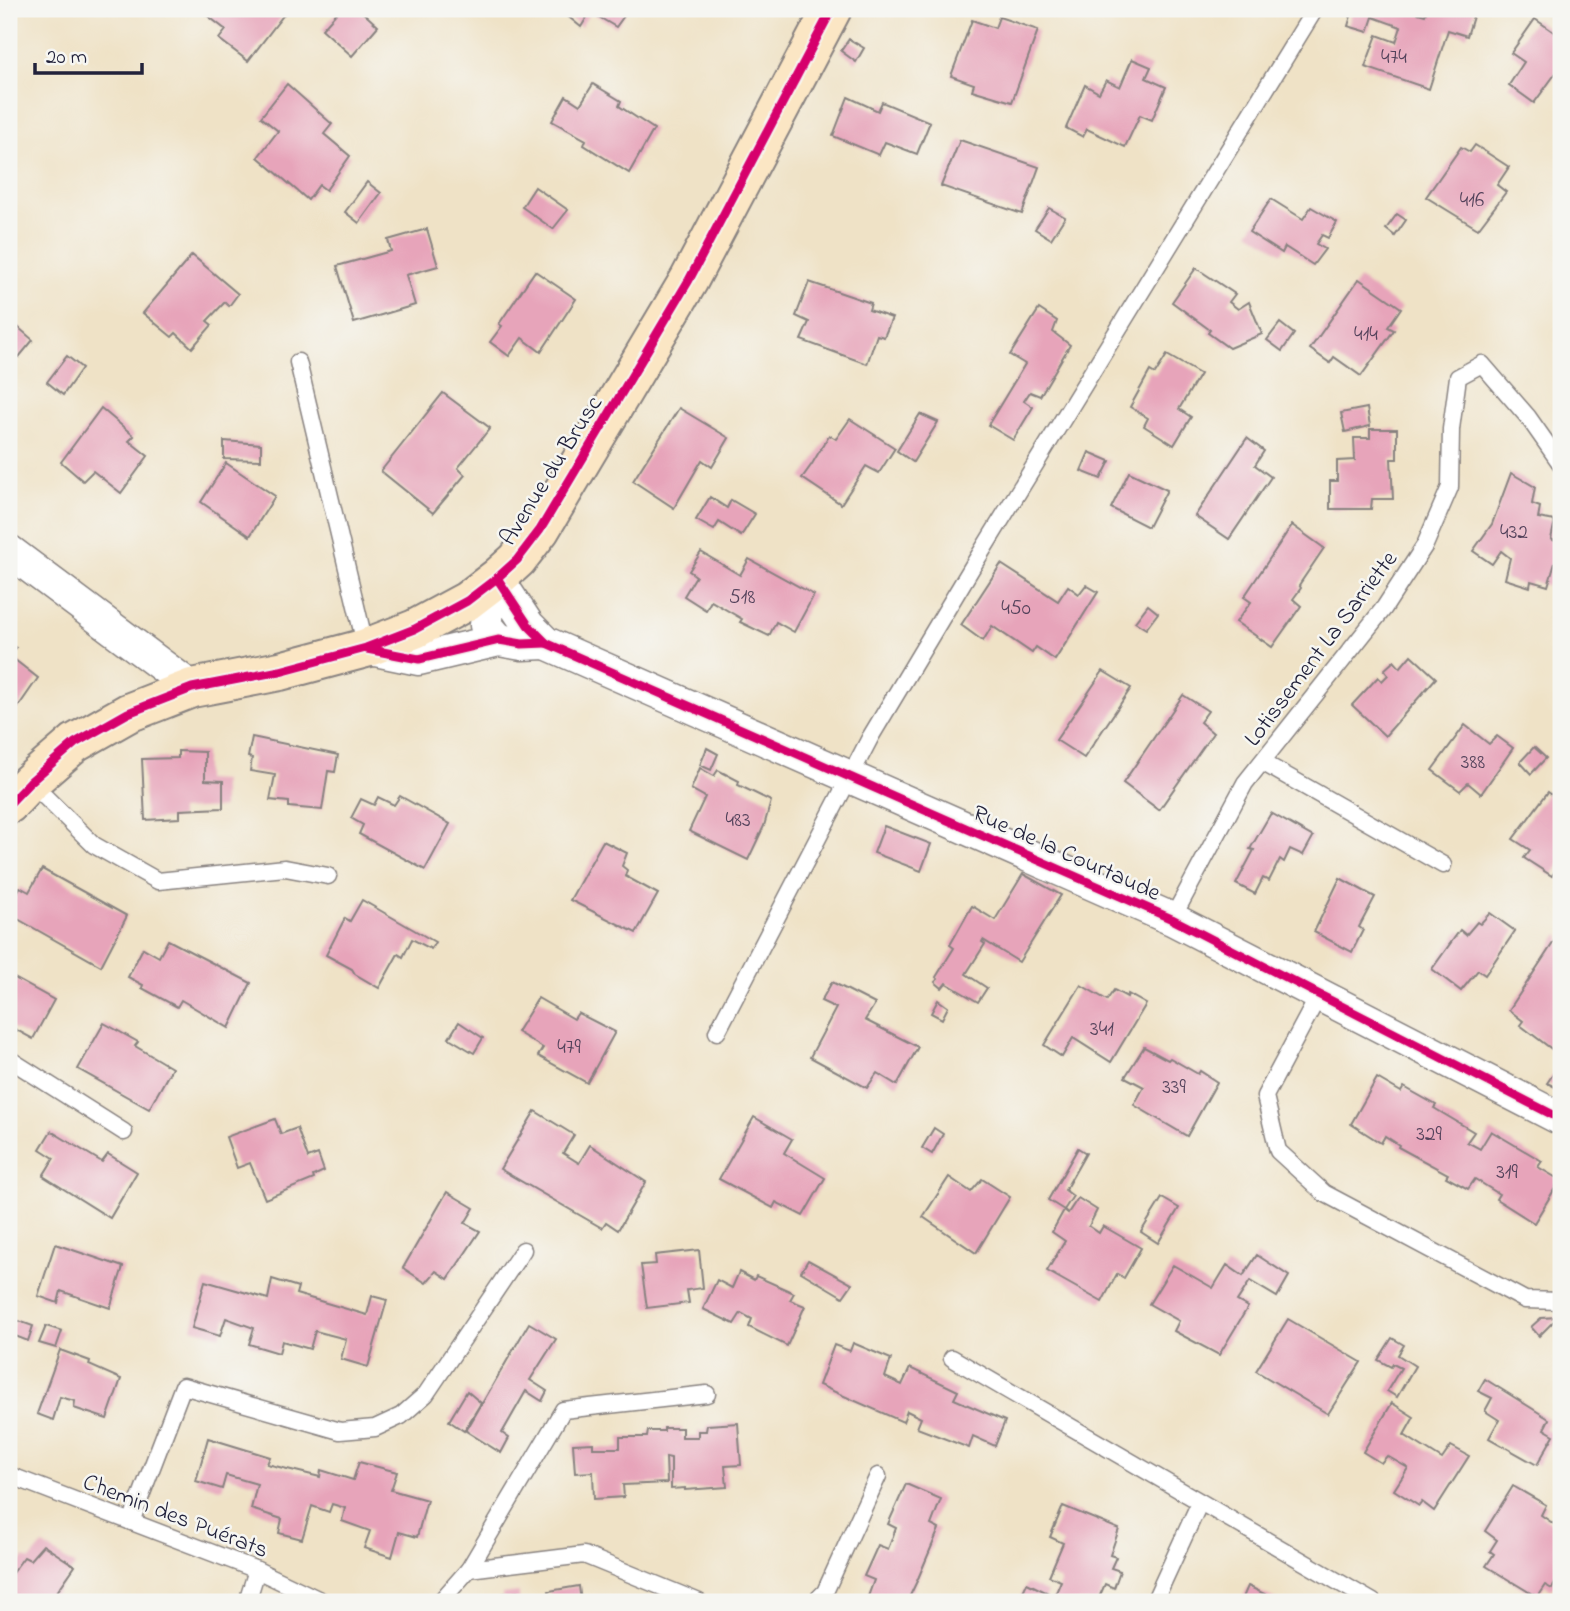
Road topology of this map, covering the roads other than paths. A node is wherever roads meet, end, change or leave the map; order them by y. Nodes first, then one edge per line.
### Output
1 (832, 9) edge
2 (1081, 9) edge
3 (1087, 9) edge
4 (1315, 9) edge
5 (298, 362) dead end
6 (1561, 464) edge
7 (9, 551) edge
8 (497, 578) junction
9 (499, 640) junction
10 (546, 643) junction
11 (366, 648) junction
12 (192, 688) junction
13 (1262, 762) junction
14 (850, 776) junction
15 (19, 793) edge
16 (1443, 865) dead end
17 (328, 876) dead end
18 (1172, 919) junction
19 (1319, 995) junction
20 (717, 1032) dead end
21 (9, 1059) edge
22 (1561, 1119) edge
23 (124, 1132) dead end
24 (523, 1250) dead end
25 (1561, 1301) edge
26 (952, 1358) dead end
27 (707, 1394) dead end
28 (9, 1475) edge
29 (878, 1476) dead end
30 (1200, 1502) junction
31 (131, 1522) junction
32 (469, 1569) junction
33 (257, 1570) junction
34 (247, 1602) edge
35 (324, 1602) edge
36 (440, 1602) edge
37 (699, 1602) edge
38 (815, 1602) edge
39 (1154, 1602) edge
40 (1373, 1602) edge

1 - 8 street, Avenue du Brusc
2 - 3 lane
4 - 14 lane
5 - 11 lane
6 - 13 lane, Lotissement La Sarriette
7 - 12 street
8 - 9 street
8 - 10 street, Rue de la Courtaude
8 - 11 street, Avenue du Brusc
9 - 10 street, Rue de la Courtaude
9 - 11 street, Rue de la Courtaude
10 - 14 street, Rue de la Courtaude
11 - 12 street, Avenue du Brusc
12 - 15 street, Avenue du Brusc
13 - 16 lane
13 - 18 lane, Lotissement La Sarriette
14 - 18 street, Rue de la Courtaude
14 - 20 lane
15 - 17 lane
18 - 19 street, Rue de la Courtaude
19 - 22 street, Rue de la Courtaude
19 - 25 lane
21 - 23 lane
24 - 31 lane
26 - 30 lane
27 - 32 lane
28 - 31 lane, Chemin des Puérats
29 - 38 lane
30 - 39 lane
30 - 40 lane
31 - 33 lane, Chemin des Puérats
32 - 36 lane
32 - 37 lane
33 - 34 lane
33 - 35 lane, Chemin des Puérats

